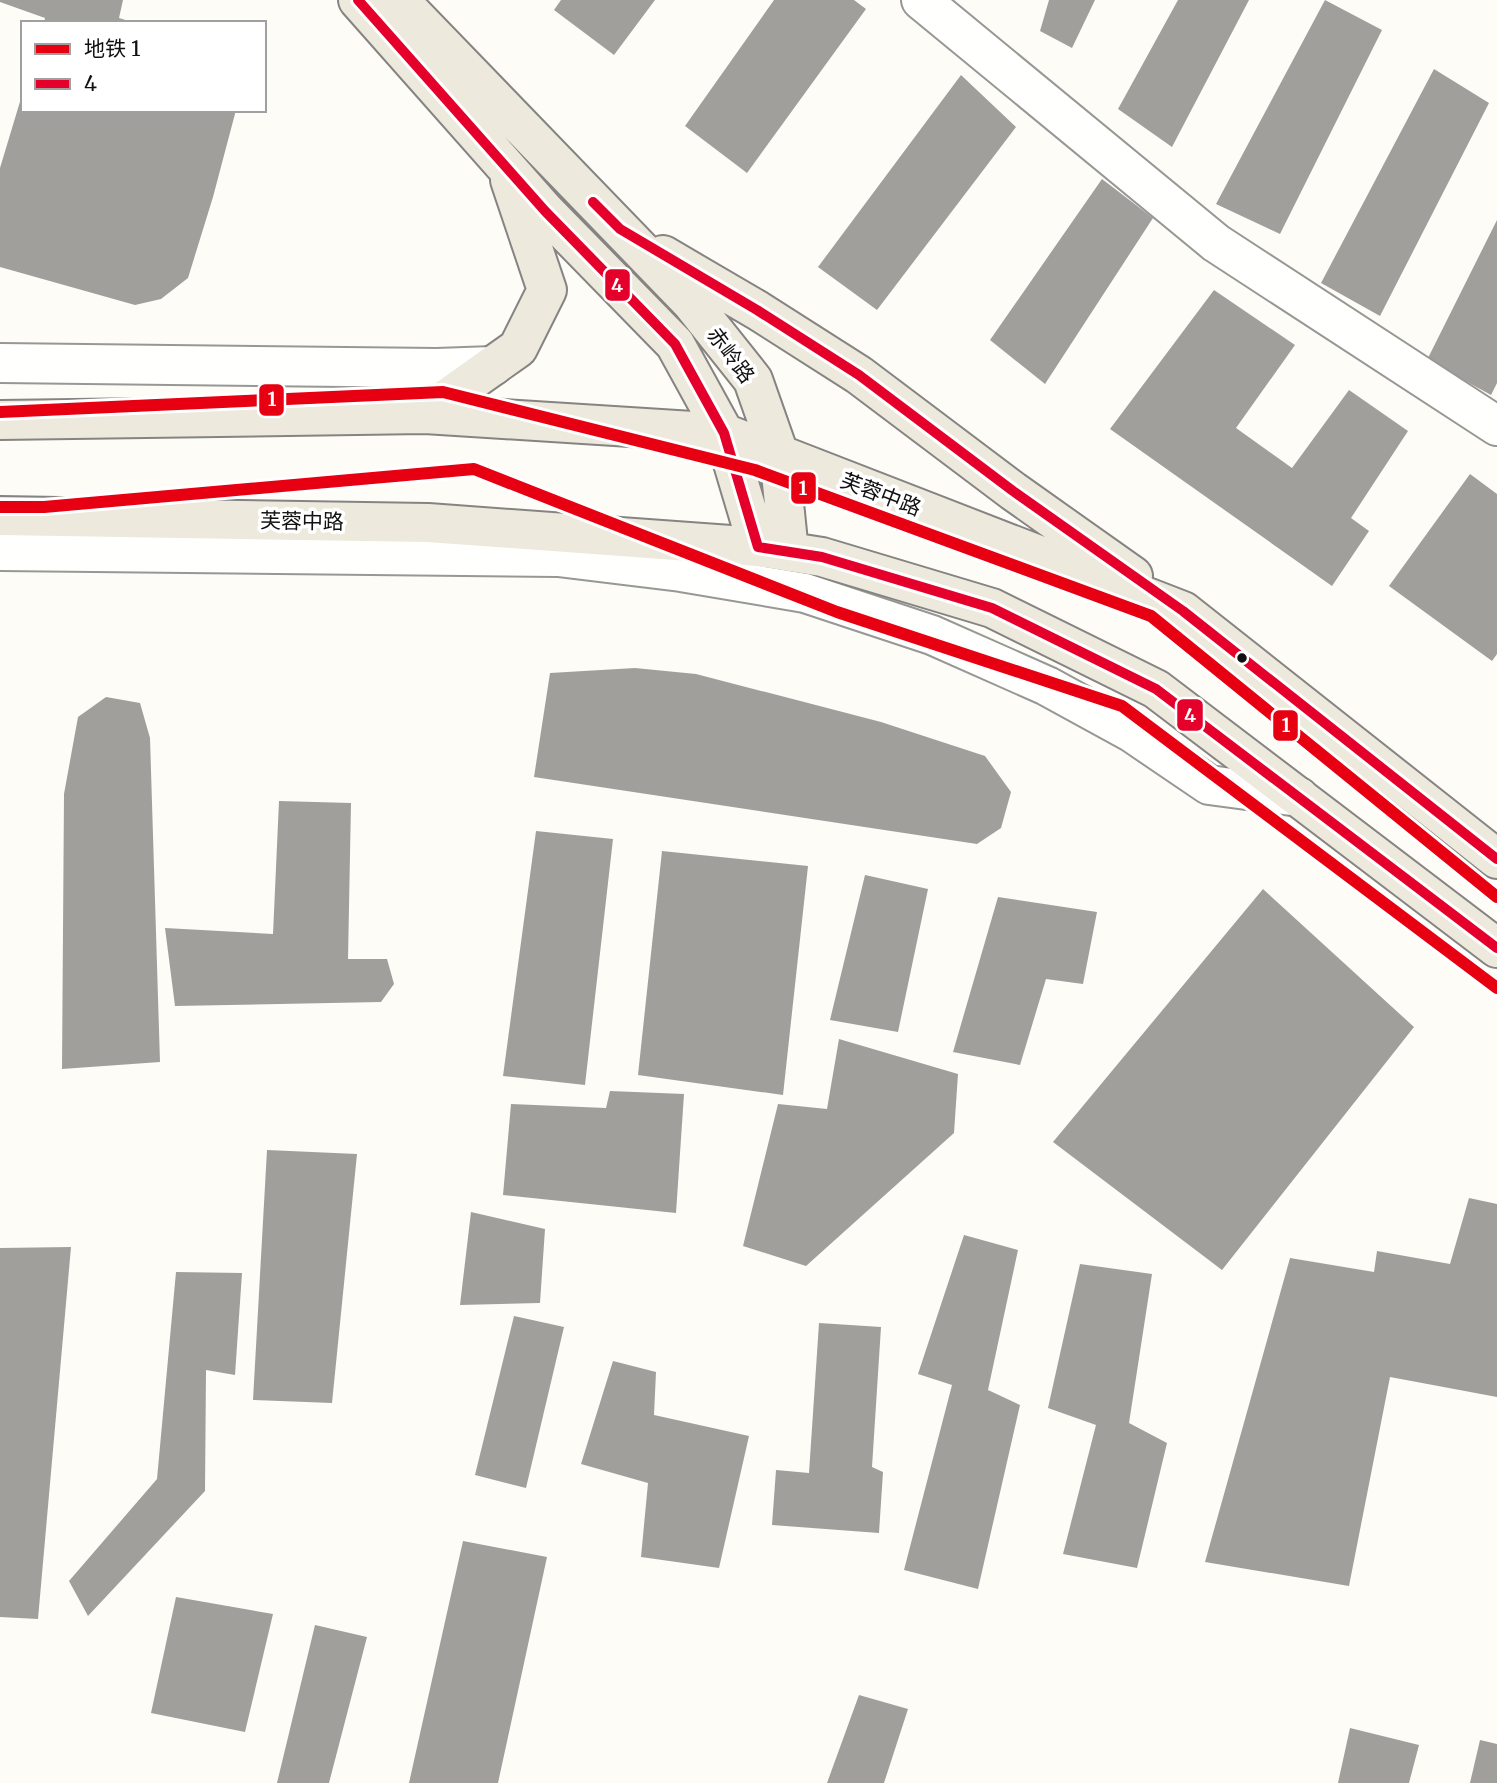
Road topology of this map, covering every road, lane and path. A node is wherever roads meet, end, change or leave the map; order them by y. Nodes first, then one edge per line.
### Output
1 (358, 0) edge
2 (399, 0) edge
3 (920, 0) edge
4 (505, 165) junction
5 (620, 229) junction
6 (0, 363) edge
7 (493, 366) junction
8 (425, 414) junction
9 (0, 420) edge
10 (1497, 426) edge
11 (724, 433) junction
12 (779, 454) junction
13 (0, 516) edge
14 (774, 550) junction
15 (0, 551) edge
16 (1183, 611) junction
17 (1298, 797) junction
18 (1497, 859) edge
19 (1497, 948) edge

1 - 4 main road, 赤岭路
2 - 5 main road, 赤岭路
3 - 10 street
4 - 7 main road
4 - 11 main road, 赤岭路
5 - 12 main road, 赤岭路
5 - 16 main road, 赤岭路
6 - 7 street
7 - 8 main road
8 - 9 main road, 芙蓉中路
8 - 11 main road, 芙蓉中路
11 - 12 main road, 芙蓉中路
11 - 14 main road, 赤岭路
12 - 14 main road, 赤岭路
12 - 16 main road, 芙蓉中路
13 - 14 main road, 芙蓉中路
14 - 17 main road, 芙蓉中路
15 - 17 street
16 - 18 main road, 芙蓉中路
17 - 19 main road, 芙蓉中路

